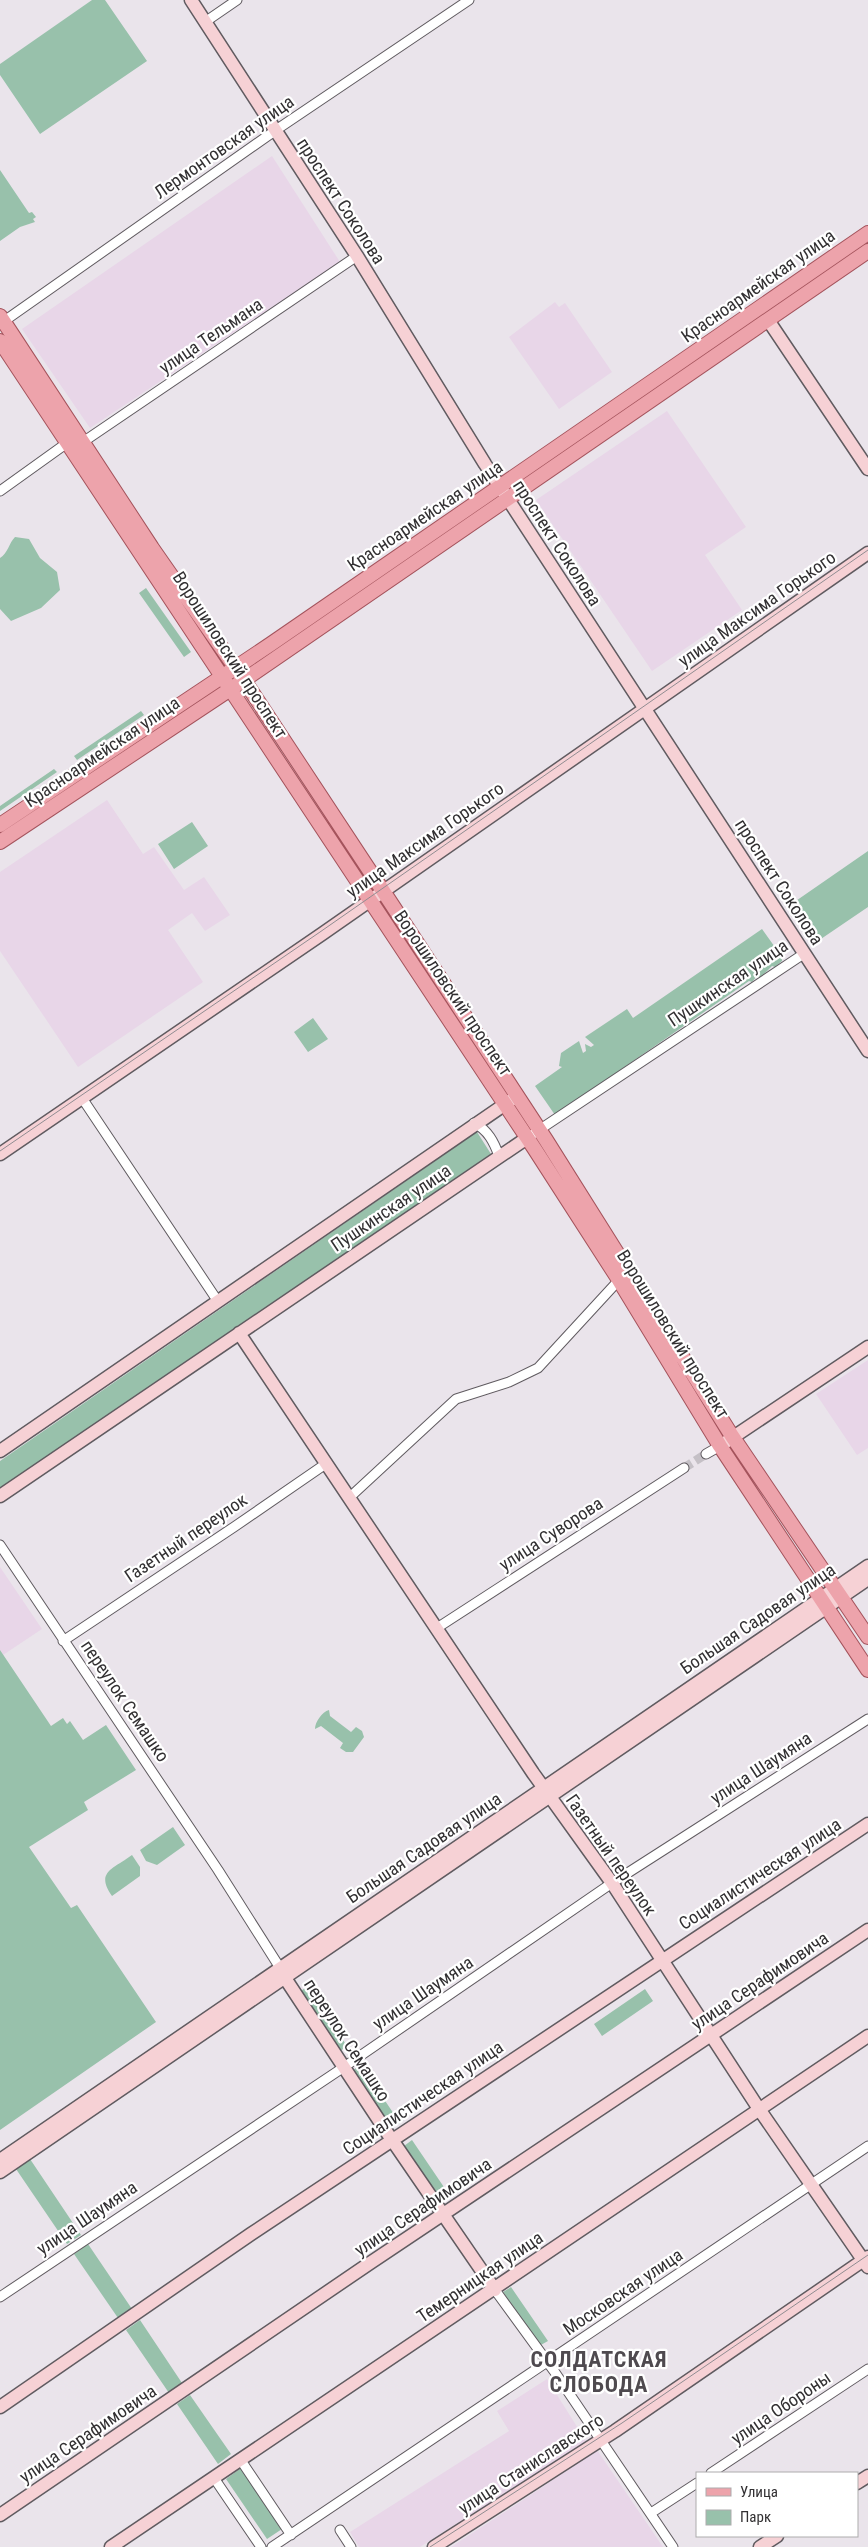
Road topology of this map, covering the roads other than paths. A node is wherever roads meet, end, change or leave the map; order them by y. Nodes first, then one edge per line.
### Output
1 (191, 0) edge
2 (236, 0) edge
3 (469, 0) edge
4 (453, 3) edge
5 (205, 22) junction
6 (276, 130) junction
7 (868, 233) edge
8 (868, 251) edge
9 (357, 256) junction
10 (1, 320) edge
11 (768, 320) junction
12 (0, 341) edge
13 (83, 442) junction
14 (67, 443) junction
15 (868, 469) edge
16 (0, 491) edge
17 (504, 493) junction
18 (868, 553) edge
19 (236, 668) junction
20 (222, 677) junction
21 (244, 680) junction
22 (230, 689) junction
23 (645, 708) junction
24 (0, 825) edge
25 (0, 842) edge
26 (384, 891) junction
27 (369, 901) junction
28 (805, 953) junction
29 (868, 1051) edge
30 (82, 1098) junction
31 (511, 1099) junction
32 (474, 1124) junction
33 (533, 1135) junction
34 (0, 1154) edge
35 (499, 1156) junction
36 (619, 1280) junction
37 (217, 1300) junction
38 (239, 1333) junction
39 (868, 1347) edge
40 (732, 1436) junction
41 (720, 1446) junction
42 (0, 1451) edge
43 (706, 1454) tunnel mouth
44 (327, 1462) junction
45 (684, 1468) tunnel mouth
46 (0, 1496) edge
47 (350, 1497) junction
48 (0, 1545) edge
49 (868, 1566) edge
50 (868, 1579) edge
51 (838, 1593) junction
52 (823, 1603) junction
53 (437, 1628) junction
54 (868, 1637) edge
55 (63, 1641) junction
56 (868, 1670) edge
57 (868, 1719) edge
58 (547, 1792) junction
59 (868, 1824) edge
60 (612, 1883) junction
61 (868, 1930) edge
62 (661, 1960) junction
63 (283, 1973) junction
64 (710, 2035) junction
65 (868, 2036) edge
66 (344, 2067) junction
67 (759, 2109) junction
68 (392, 2140) junction
69 (868, 2146) edge
70 (0, 2160) edge
71 (0, 2172) edge
72 (812, 2184) junction
73 (443, 2214) junction
74 (866, 2261) edge
75 (495, 2290) junction
76 (0, 2297) edge
77 (548, 2362) junction
78 (868, 2369) edge
79 (0, 2407) edge
80 (601, 2439) junction
81 (240, 2459) junction
82 (713, 2472) edge
83 (214, 2478) junction
84 (696, 2484) edge
85 (650, 2513) junction
86 (0, 2515) edge
87 (340, 2530) dead end
88 (291, 2535) junction
89 (775, 2537) edge
90 (111, 2547) edge
91 (261, 2547) edge
92 (272, 2547) edge
93 (351, 2547) edge
94 (434, 2547) edge
95 (673, 2547) edge
96 (760, 2547) edge

1 - 5 street, проспект Соколова
2 - 5 street
3 - 4 street, Лермонтовская улица
4 - 6 street, Лермонтовская улица
5 - 6 street, проспект Соколова
6 - 9 street, проспект Соколова
6 - 10 street, Лермонтовская улица
7 - 17 main road, Красноармейская улица
8 - 11 main road, Красноармейская улица
9 - 13 street, улица Тельмана
9 - 17 street, проспект Соколова
10 - 13 main road, Ворошиловский проспект
11 - 15 street
11 - 17 main road, Красноармейская улица
12 - 14 main road, Ворошиловский проспект
13 - 19 main road, Ворошиловский проспект
14 - 16 street
14 - 20 main road, Ворошиловский проспект
17 - 19 main road, Красноармейская улица
17 - 21 main road, Красноармейская улица
17 - 23 street, проспект Соколова
18 - 23 street, улица Максима Горького
19 - 20 main road, Красноармейская улица
19 - 21 main road, Ворошиловский проспект
20 - 22 main road, Ворошиловский проспект
20 - 24 main road, Красноармейская улица
21 - 22 main road, Красноармейская улица
21 - 26 main road, Ворошиловский проспект
22 - 25 main road, Красноармейская улица
22 - 27 main road, Ворошиловский проспект
23 - 26 street, улица Максима Горького
23 - 28 street, проспект Соколова
26 - 27 street, улица Максима Горького
26 - 31 main road, Ворошиловский проспект
27 - 30 street, улица Максима Горького
27 - 31 main road, Ворошиловский проспект
28 - 29 street, проспект Соколова
28 - 33 street, Пушкинская улица
30 - 34 street, улица Максима Горького
30 - 37 street
31 - 32 street, Пушкинская улица
31 - 33 main road, Ворошиловский проспект
32 - 35 street
32 - 37 street, Пушкинская улица
33 - 35 street, Пушкинская улица
33 - 36 main road, Ворошиловский проспект
33 - 40 main road, Ворошиловский проспект
35 - 38 street, Пушкинская улица
36 - 41 main road, Ворошиловский проспект
36 - 47 street
37 - 42 street, Пушкинская улица
38 - 44 street, Газетный переулок
38 - 46 street, Пушкинская улица
39 - 40 street
40 - 41 street
40 - 51 main road, Ворошиловский проспект
41 - 43 street
41 - 52 main road, Ворошиловский проспект
44 - 47 street, Газетный переулок
44 - 55 street, Газетный переулок
45 - 53 street, улица Суворова
47 - 53 street, Газетный переулок
48 - 55 street, переулок Семашко
49 - 51 street, Большая Садовая улица
50 - 51 street, Большая Садовая улица
51 - 52 street, Большая Садовая улица
51 - 54 main road, Ворошиловский проспект
52 - 56 main road, Ворошиловский проспект
52 - 58 street, Большая Садовая улица
53 - 58 street, Газетный переулок
55 - 63 street, переулок Семашко
57 - 60 street, улица Шаумяна
58 - 60 street, Газетный переулок
58 - 63 street, Большая Садовая улица
59 - 62 street, Социалистическая улица
60 - 62 street, Газетный переулок
60 - 66 street, улица Шаумяна
61 - 64 street, улица Серафимовича
62 - 64 street, Газетный переулок
62 - 68 street, Социалистическая улица
63 - 66 street, переулок Семашко
63 - 70 street, Большая Садовая улица
63 - 71 street, Большая Садовая улица
64 - 67 street, Газетный переулок
64 - 73 street, улица Серафимовича
65 - 67 street, Темерницкая улица
66 - 68 street, переулок Семашко
66 - 76 street, улица Шаумяна
67 - 72 street, Газетный переулок
67 - 75 street, Темерницкая улица
68 - 73 street, переулок Семашко
68 - 79 street, Социалистическая улица
69 - 72 street, Московская улица
72 - 74 street, Газетный переулок
72 - 77 street, Московская улица
73 - 75 street, переулок Семашко
73 - 86 street, улица Серафимовича
74 - 80 street, улица Станиславского
75 - 77 street, переулок Семашко
75 - 81 street, Темерницкая улица
77 - 80 street, переулок Семашко
77 - 88 street, Московская улица
78 - 82 street, улица Обороны
80 - 85 street, переулок Семашко
80 - 94 street, улица Станиславского
81 - 83 street, Темерницкая улица
81 - 88 street
83 - 90 street, Темерницкая улица
83 - 91 street
84 - 85 street
85 - 95 street, переулок Семашко
87 - 93 street
88 - 92 street, Московская улица
89 - 96 street

